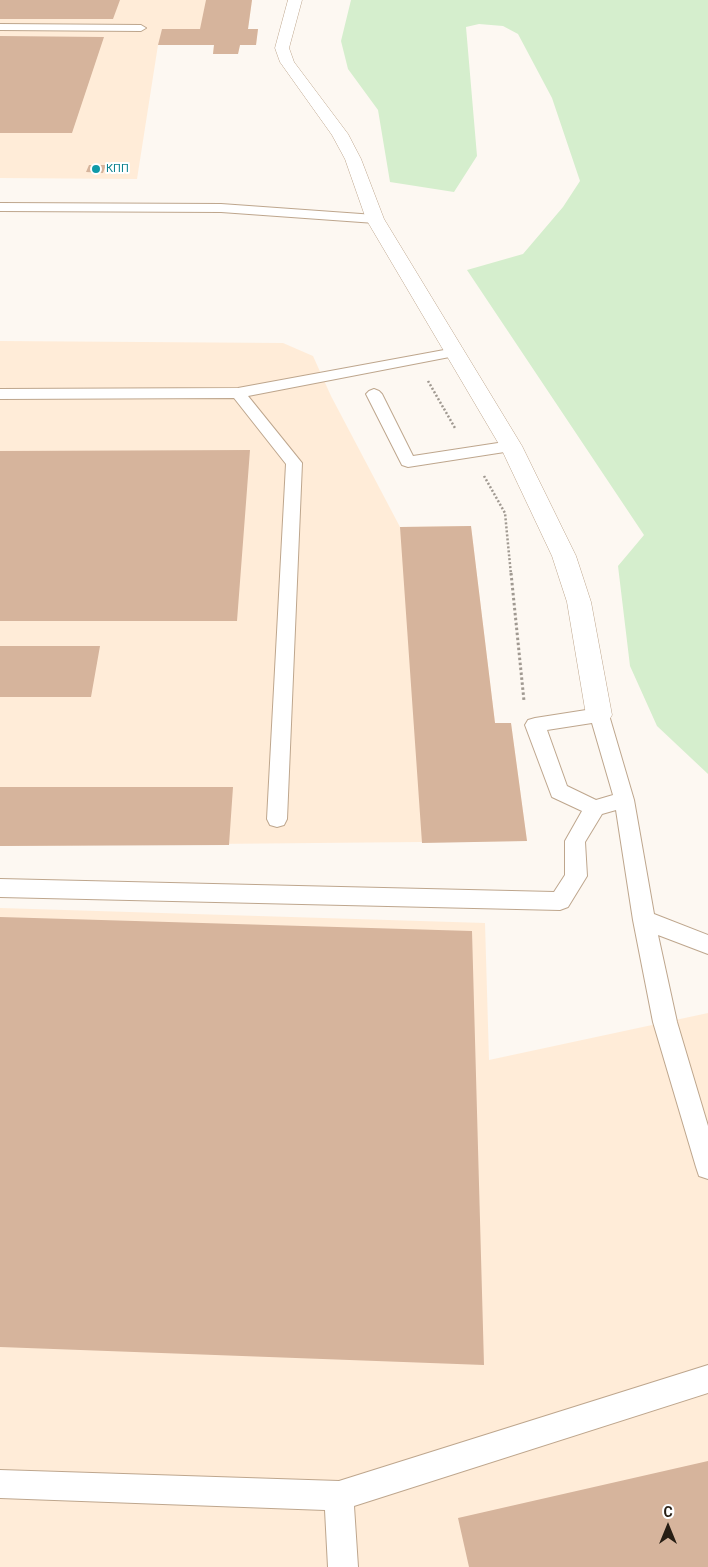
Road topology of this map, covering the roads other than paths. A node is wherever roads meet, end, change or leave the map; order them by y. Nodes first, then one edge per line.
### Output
1 (295, 0) edge
2 (0, 27) edge
3 (142, 28) dead end
4 (0, 207) edge
5 (375, 219) junction
6 (455, 352) junction
7 (238, 393) junction
8 (0, 394) edge
9 (374, 394) dead end
10 (511, 446) junction
11 (599, 715) junction
12 (624, 800) junction
13 (595, 808) junction
14 (278, 819) dead end
15 (0, 888) edge
16 (644, 920) junction
17 (708, 944) edge
18 (708, 1167) edge
19 (708, 1379) edge
20 (0, 1484) edge
21 (339, 1496) junction
22 (343, 1567) edge

1 - 5 street
2 - 3 lane
4 - 5 lane
5 - 6 street
6 - 7 lane
6 - 10 street
7 - 8 lane
7 - 14 lane
9 - 10 lane
10 - 11 street
11 - 12 lane
11 - 13 lane
12 - 13 lane
12 - 16 lane
13 - 15 lane
16 - 17 lane
16 - 18 lane
19 - 21 lane
20 - 21 lane
21 - 22 lane

